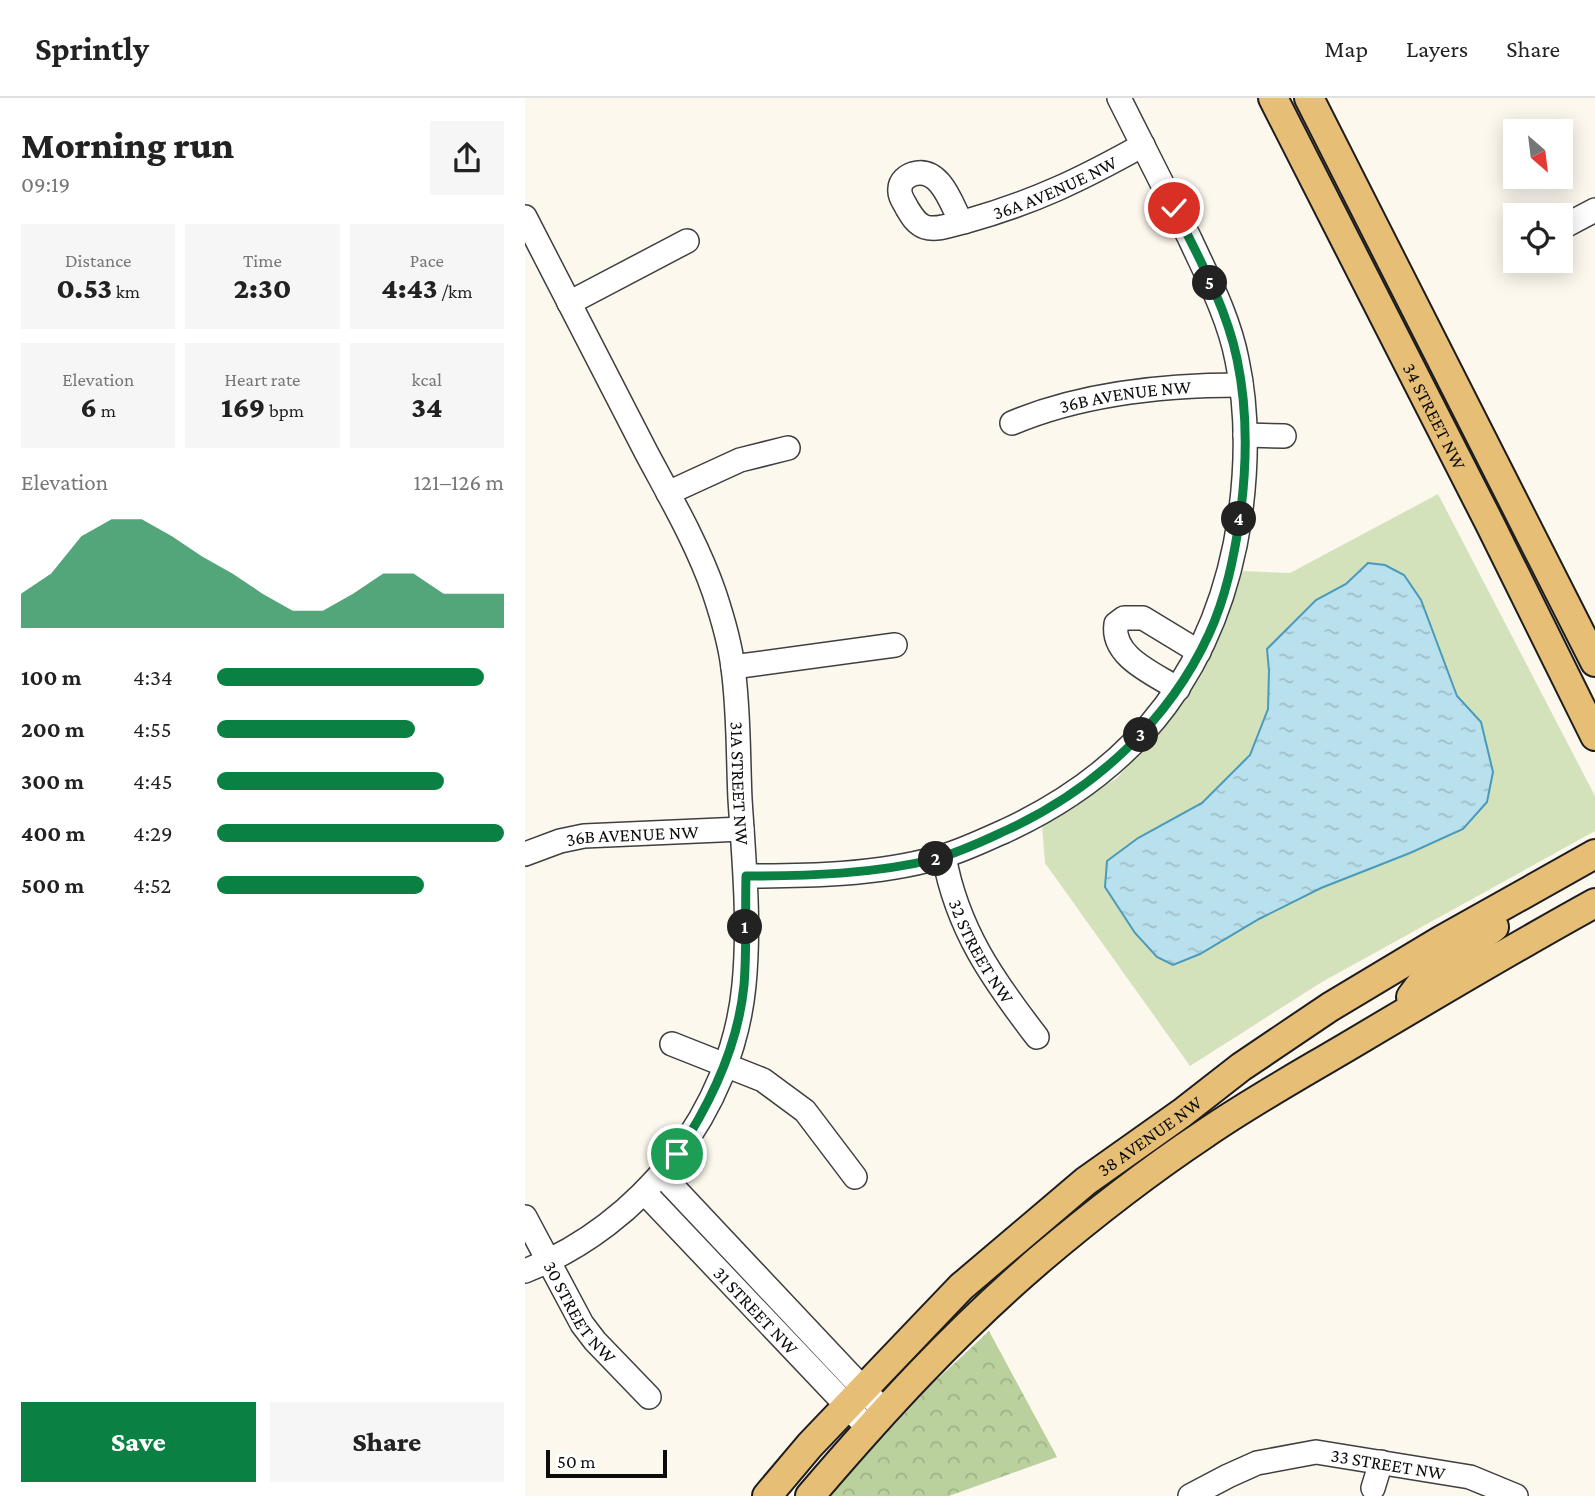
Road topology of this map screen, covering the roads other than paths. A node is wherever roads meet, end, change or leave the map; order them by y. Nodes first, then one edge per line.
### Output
1 (1119, 98) edge
2 (1273, 98) edge
3 (1309, 98) edge
4 (1143, 145) junction
5 (1595, 210) edge
6 (526, 221) edge
7 (961, 222) dead end
8 (1573, 222) edge
9 (687, 241) dead end
10 (569, 303) junction
11 (1241, 385) junction
12 (1012, 423) dead end
13 (1245, 435) junction
14 (1285, 436) dead end
15 (788, 448) dead end
16 (667, 493) junction
17 (895, 645) dead end
18 (1199, 652) junction
19 (1595, 662) edge
20 (733, 667) junction
21 (1178, 689) junction
22 (1595, 736) edge
23 (742, 829) junction
24 (525, 854) edge
25 (1595, 855) edge
26 (944, 856) junction
27 (746, 876) junction
28 (1595, 885) edge
29 (1532, 891) junction
30 (1595, 903) edge
31 (1595, 919) edge
32 (1552, 927) junction
33 (1364, 988) junction
34 (1407, 1011) junction
35 (1037, 1037) dead end
36 (673, 1044) dead end
37 (725, 1064) junction
38 (661, 1174) junction
39 (855, 1177) dead end
40 (644, 1192) junction
41 (525, 1217) edge
42 (548, 1262) junction
43 (525, 1271) edge
44 (649, 1397) dead end
45 (856, 1397) junction
46 (876, 1420) junction
47 (1381, 1462) junction
48 (1373, 1488) dead end
49 (767, 1496) edge
50 (810, 1496) edge
51 (1190, 1496) edge
52 (1516, 1496) edge

1 - 4 street
2 - 22 main road, 34 STREET NW
3 - 19 main road, 34 STREET NW
4 - 7 street, 36A AVENUE NW
4 - 11 street
5 - 8 street
6 - 10 street, 31A STREET NW
9 - 10 street
10 - 16 street, 31A STREET NW
11 - 12 street, 36B AVENUE NW
11 - 13 street
13 - 14 street
13 - 18 street
15 - 16 street
16 - 20 street, 31A STREET NW
17 - 20 street
18 - 21 street
18 - 21 street
20 - 23 street, 31A STREET NW
21 - 26 street
23 - 24 street, 36B AVENUE NW
23 - 27 street, 31A STREET NW
25 - 29 main road, 38 AVENUE NW
26 - 27 street
26 - 35 street, 32 STREET NW
27 - 37 street, 31A STREET NW
28 - 32 main road
29 - 33 main road, 38 AVENUE NW
29 - 34 main road
30 - 32 main road, 38 AVENUE NW
31 - 32 main road
32 - 34 main road, 38 AVENUE NW
33 - 34 main road
33 - 45 main road, 38 AVENUE NW
34 - 46 main road, 38 AVENUE NW
36 - 37 street
37 - 38 street, 31A STREET NW
37 - 39 street
38 - 40 street, 31A STREET NW
38 - 45 street, 31 STREET NW
40 - 42 street, 31A STREET NW
40 - 45 street, 31 STREET NW
41 - 42 street, 30 STREET NW
42 - 43 street, 31A STREET NW
42 - 44 street, 30 STREET NW
45 - 46 street, 31 STREET NW
45 - 49 main road, 38 AVENUE NW
46 - 50 main road, 38 AVENUE NW
47 - 48 street
47 - 51 street, 33 STREET NW
47 - 52 street, 33 STREET NW

